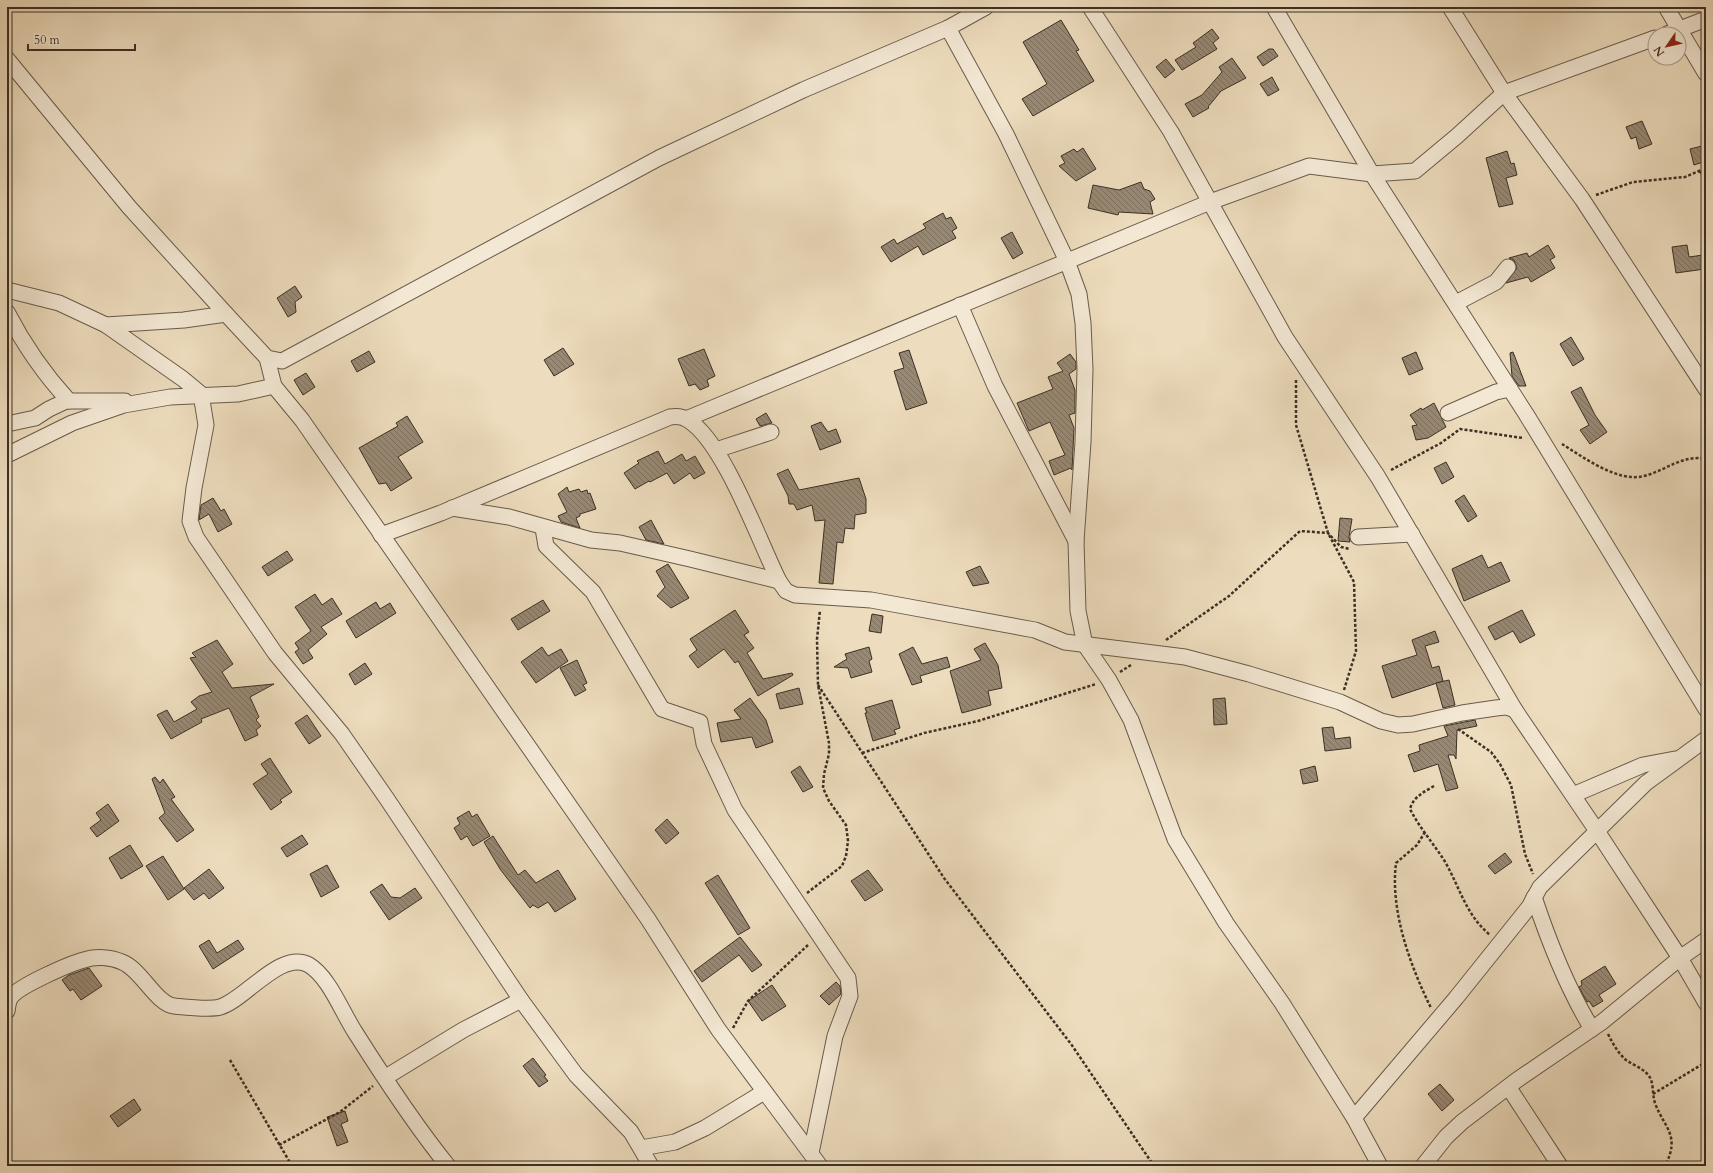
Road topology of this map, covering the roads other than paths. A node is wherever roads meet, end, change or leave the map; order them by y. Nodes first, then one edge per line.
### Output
1 (986, 7) edge
2 (1090, 7) edge
3 (1274, 7) edge
4 (1450, 7) edge
5 (1666, 7) edge
6 (1706, 19) edge
7 (1671, 26) edge
8 (1687, 26) edge
9 (948, 28) junction
10 (1647, 41) edge
11 (1687, 50) edge
12 (7, 59) edge
13 (1706, 74) edge
14 (1504, 93) junction
15 (1372, 174) junction
16 (1210, 202) junction
17 (1067, 261) junction
18 (1508, 267) dead end
19 (7, 290) edge
20 (1456, 303) junction
21 (960, 305) junction
22 (7, 312) edge
23 (226, 314) junction
24 (106, 324) junction
25 (267, 358) junction
26 (274, 386) junction
27 (1510, 389) junction
28 (1706, 389) edge
29 (201, 394) junction
30 (69, 401) junction
31 (142, 402) junction
32 (1448, 413) dead end
33 (686, 419) junction
34 (7, 424) edge
35 (771, 432) dead end
36 (716, 450) junction
37 (7, 455) edge
38 (452, 508) junction
39 (543, 528) junction
40 (1412, 534) junction
41 (381, 536) junction
42 (1358, 536) road end
43 (1076, 541) junction
44 (779, 582) junction
45 (1085, 645) junction
46 (1706, 709) edge
47 (1515, 710) junction
48 (1706, 739) edge
49 (1682, 758) junction
50 (1573, 795) junction
51 (1597, 831) junction
52 (1537, 892) junction
53 (1706, 940) edge
54 (1680, 958) junction
55 (521, 1000) junction
56 (1706, 1003) edge
57 (7, 1011) edge
58 (1597, 1026) junction
59 (386, 1077) junction
60 (1509, 1088) junction
61 (764, 1092) junction
62 (1354, 1118) junction
63 (641, 1148) junction
64 (811, 1153) junction
65 (448, 1166) edge
66 (651, 1166) edge
67 (820, 1166) edge
68 (1380, 1166) edge
69 (1423, 1166) edge
70 (1560, 1166) edge

1 - 9 street
2 - 16 street
3 - 15 street
4 - 14 street
5 - 7 street
6 - 8 street
9 - 17 street
9 - 25 street
10 - 14 street
11 - 13 street
12 - 23 street
14 - 15 street
14 - 28 street
15 - 16 street
15 - 20 street
16 - 17 street
16 - 40 street
17 - 21 street
17 - 43 street
18 - 20 street
19 - 24 street
20 - 27 street
21 - 33 street
21 - 43 street
22 - 30 street
23 - 24 street
23 - 25 street
24 - 29 street
25 - 26 street
26 - 29 street
26 - 41 street
27 - 32 street
27 - 46 street
29 - 31 street
29 - 55 street
30 - 31 street
30 - 34 street
31 - 37 street
33 - 36 street
33 - 38 street
35 - 36 street
36 - 44 street
38 - 39 street
38 - 41 street
39 - 44 street
39 - 64 street
40 - 42 street
40 - 47 street
41 - 61 street
43 - 45 street
44 - 45 street
45 - 47 street
45 - 62 street
47 - 50 street
48 - 49 street
49 - 50 street
49 - 51 street
50 - 51 street
51 - 52 street
51 - 54 street
52 - 58 street
52 - 62 street
53 - 54 street
54 - 56 street
54 - 58 street
55 - 59 street
55 - 63 street
57 - 59 street
58 - 60 street
59 - 65 street
60 - 69 street
60 - 70 street
61 - 63 street
61 - 64 street
62 - 68 street
63 - 66 street
64 - 67 street

